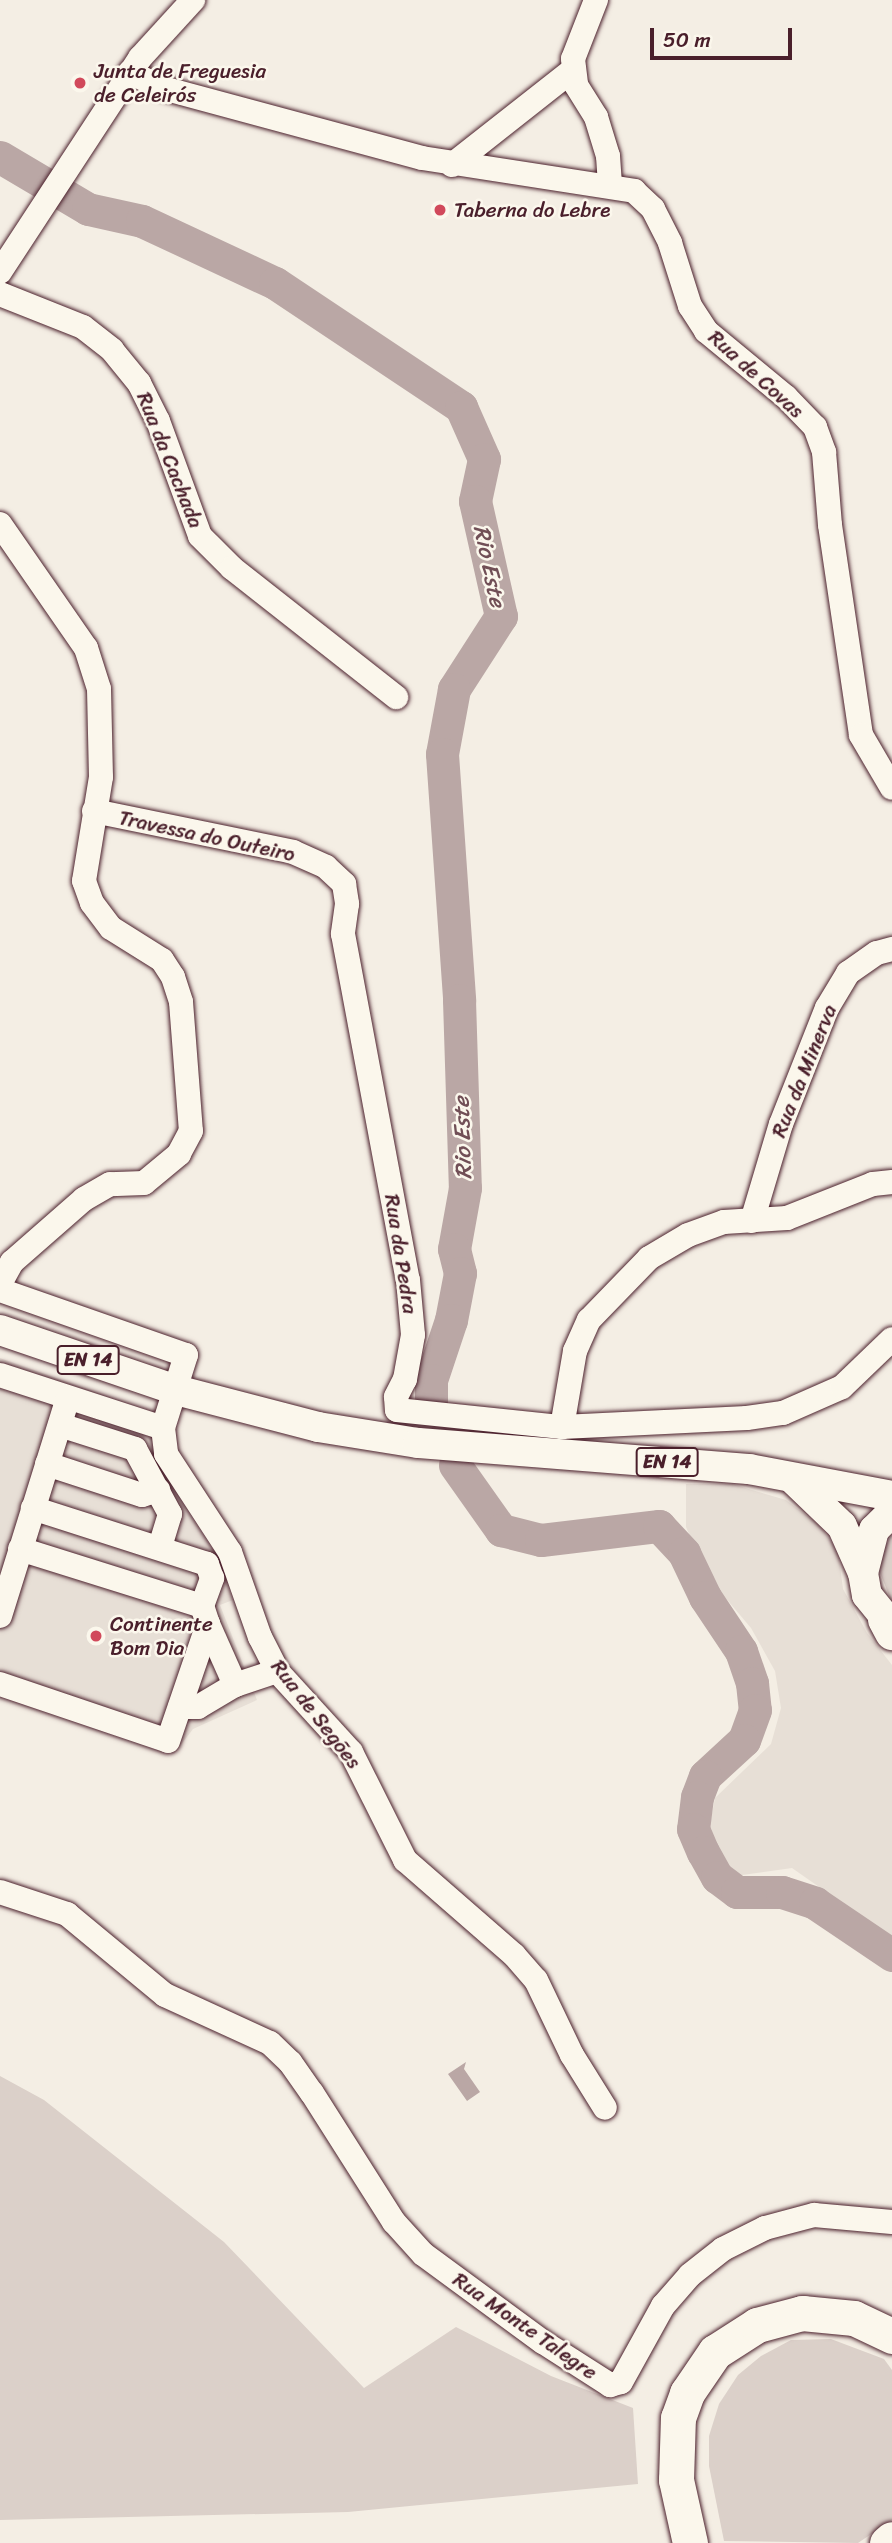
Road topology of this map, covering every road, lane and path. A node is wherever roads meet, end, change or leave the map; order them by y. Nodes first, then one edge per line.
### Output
1 (596, 0) edge
2 (191, 1) edge
3 (574, 69) junction
4 (130, 72) junction
5 (452, 165) junction
6 (610, 185) junction
7 (0, 272) edge
8 (0, 294) edge
9 (0, 524) edge
10 (396, 696) dead end
11 (892, 788) edge
12 (94, 811) junction
13 (343, 934) joint
14 (892, 949) edge
15 (892, 1182) edge
16 (752, 1221) junction
17 (0, 1284) edge
18 (0, 1290) edge
19 (0, 1330) edge
20 (892, 1339) edge
21 (0, 1375) edge
22 (176, 1390) junction
23 (68, 1398) junction
24 (60, 1425) junction
25 (562, 1427) junction
26 (163, 1428) junction
27 (542, 1451) junction
28 (47, 1464) junction
29 (791, 1477) junction
30 (158, 1490) junction
31 (892, 1496) edge
32 (33, 1508) junction
33 (892, 1511) edge
34 (160, 1547) junction
35 (20, 1549) junction
36 (863, 1573) junction
37 (205, 1615) junction
38 (0, 1616) edge
39 (890, 1626) edge
40 (277, 1671) junction
41 (0, 1684) edge
42 (235, 1685) junction
43 (180, 1707) junction
44 (0, 1892) edge
45 (605, 2108) dead end
46 (892, 2222) edge
47 (892, 2336) edge
48 (892, 2360) edge
49 (892, 2539) edge
50 (690, 2543) edge
51 (708, 2543) edge
52 (887, 2543) edge

1 - 3 street
2 - 4 street
3 - 5 street
3 - 6 street
4 - 5 street, Rua de Covas
4 - 7 street
5 - 6 street, Rua de Covas
6 - 11 street, Rua de Covas
8 - 10 street, Rua da Cachada
9 - 12 street
12 - 13 street, Travessa do Outeiro
12 - 17 street
13 - 25 street, Rua da Pedra
14 - 16 street, Rua da Minerva
15 - 16 street
16 - 25 street
18 - 22 street
19 - 22 main road, EN 14
20 - 25 street
21 - 23 street
22 - 26 street
22 - 27 main road, EN 14
23 - 24 street
23 - 26 street
24 - 28 street
24 - 30 street
25 - 27 street
26 - 40 street, Rua de Segões
27 - 29 main road, EN 14
28 - 30 street
28 - 32 street
29 - 31 main road, EN 14
29 - 36 main road, EN 14
30 - 34 street
32 - 34 street
32 - 35 street
33 - 36 main road
34 - 37 street
35 - 37 street
35 - 38 street
36 - 39 main road, EN 14
37 - 42 street
37 - 43 street
40 - 42 street
40 - 45 street, Rua de Segões
41 - 43 street
42 - 43 street
44 - 46 street, Rua Monte Talegre
47 - 50 highway
48 - 51 highway
49 - 52 highway

